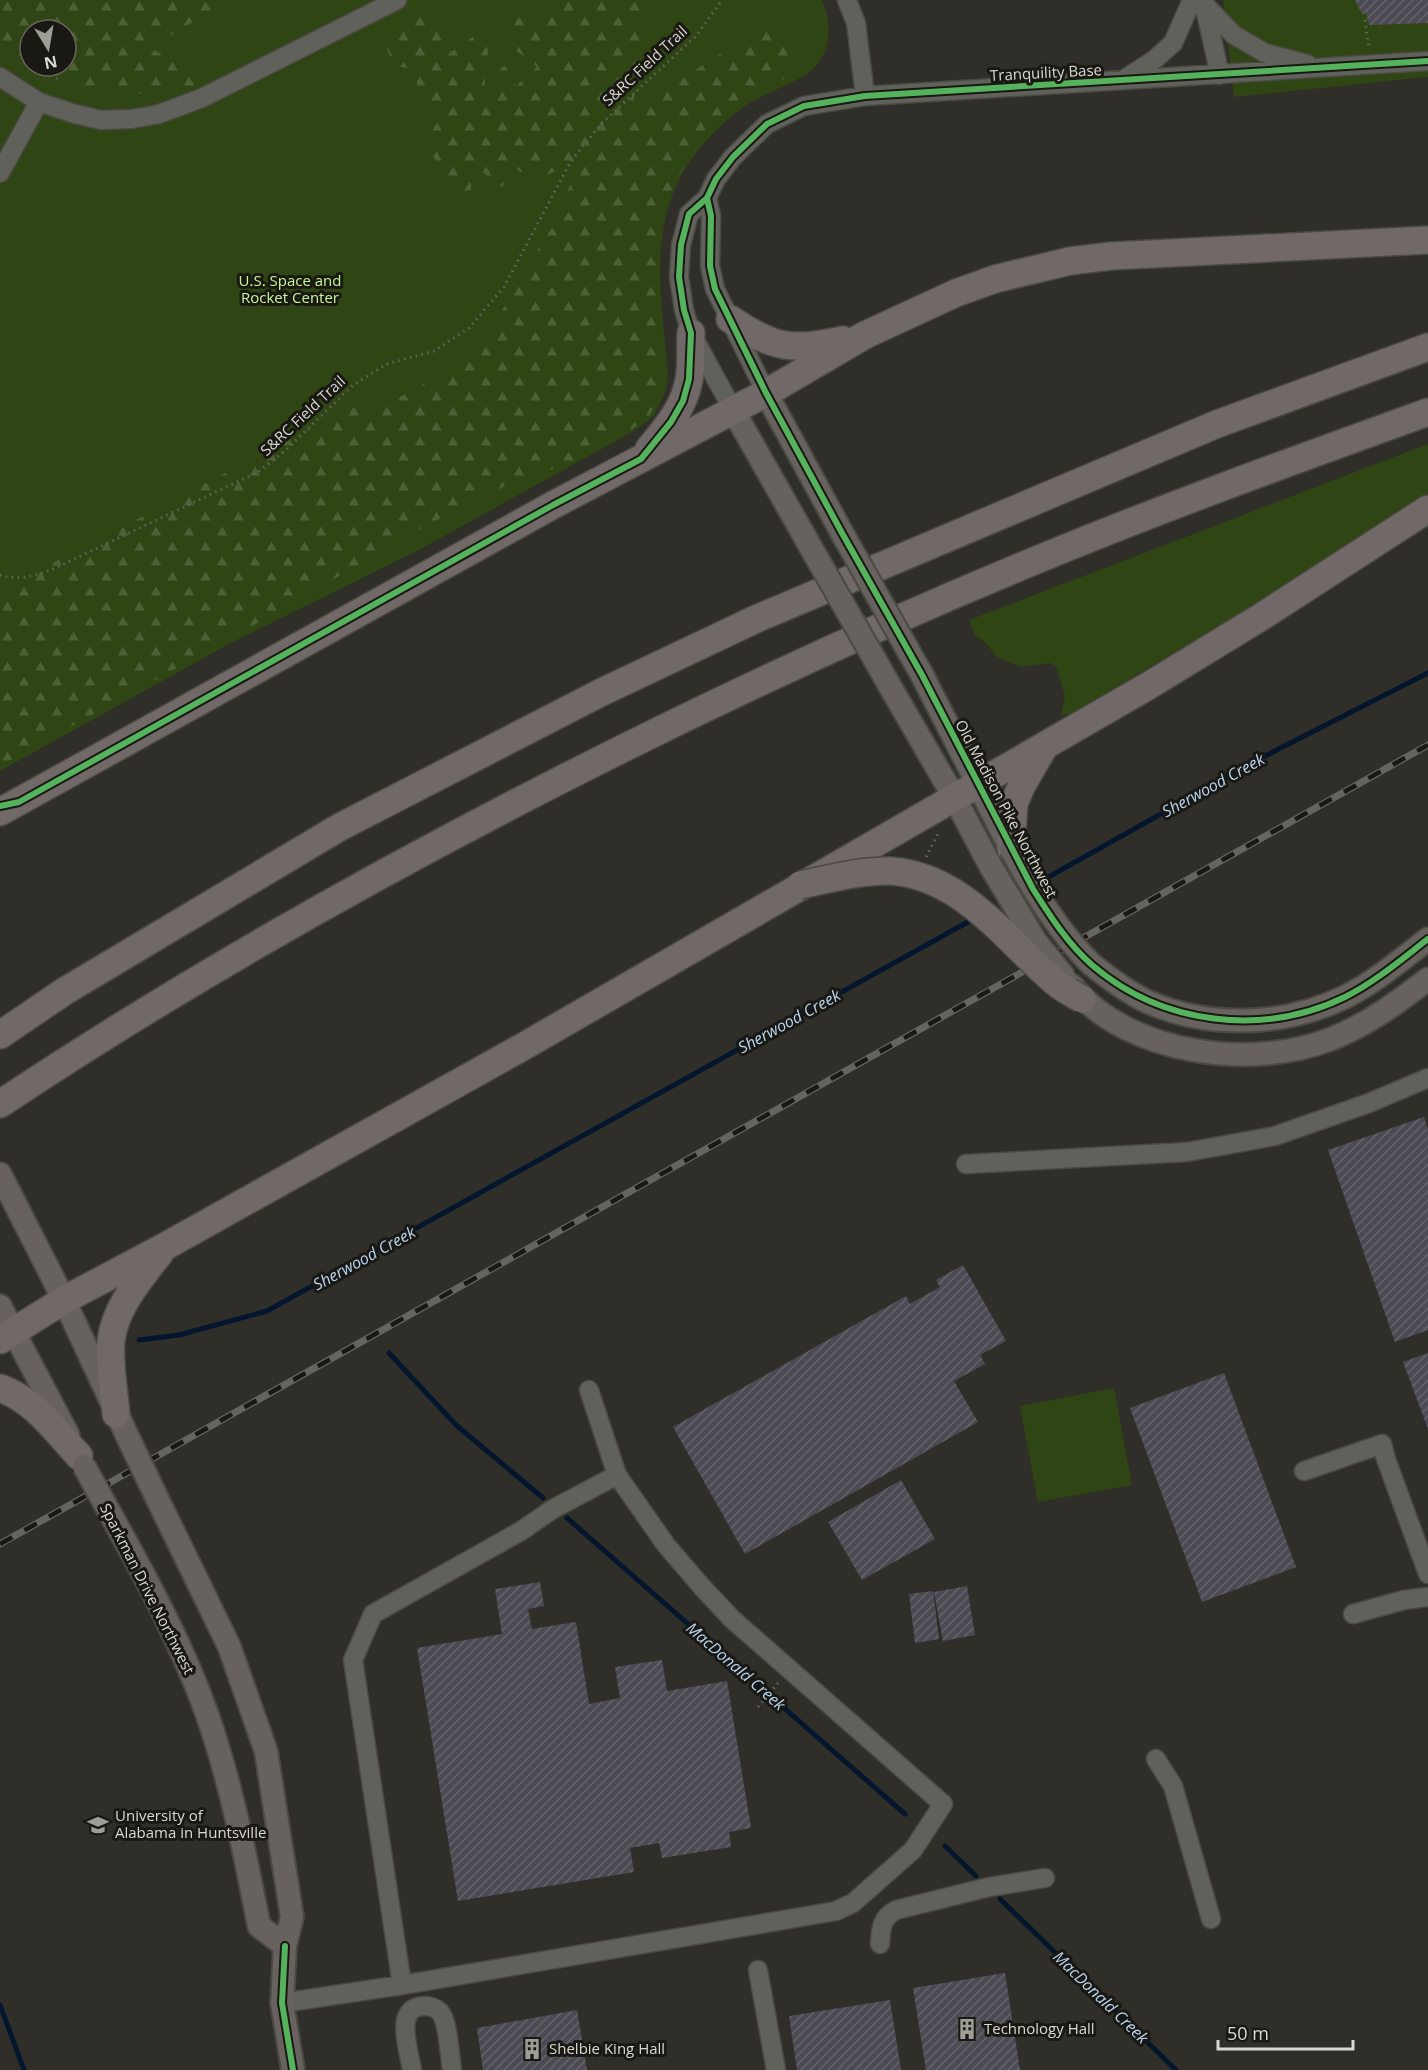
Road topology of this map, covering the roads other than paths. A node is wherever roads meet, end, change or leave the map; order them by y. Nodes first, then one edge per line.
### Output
1 (397, 0) edge
2 (847, 0) edge
3 (1199, 1) edge
4 (1428, 61) edge
5 (1320, 68) junction
6 (1220, 75) junction
7 (0, 77) edge
8 (1122, 81) junction
9 (865, 96) junction
10 (39, 102) junction
11 (0, 173) edge
12 (707, 198) junction
13 (1428, 240) edge
14 (730, 320) junction
15 (691, 333) junction
16 (865, 335) junction
17 (1428, 348) edge
18 (766, 393) junction
19 (733, 410) junction
20 (1428, 412) edge
21 (641, 459) junction
22 (1428, 509) edge
23 (1046, 744) junction
24 (978, 783) junction
25 (954, 797) junction
26 (6, 807) edge
27 (1001, 857) junction
28 (800, 885) junction
29 (1428, 939) edge
30 (1428, 979) edge
31 (1082, 999) junction
32 (0, 1035) edge
33 (1428, 1078) edge
34 (0, 1104) edge
35 (966, 1164) dead end
36 (0, 1174) edge
37 (164, 1247) junction
38 (64, 1300) junction
39 (0, 1306) edge
40 (7, 1336) edge
41 (0, 1388) edge
42 (589, 1390) dead end
43 (116, 1414) junction
44 (81, 1461) junction
45 (1304, 1471) dead end
46 (617, 1475) junction
47 (1428, 1574) edge
48 (1428, 1597) edge
49 (1353, 1614) dead end
50 (1156, 1759) dead end
51 (1045, 1878) dead end
52 (1211, 1919) dead end
53 (880, 1944) dead end
54 (285, 1946) junction
55 (758, 1970) dead end
56 (402, 1985) junction
57 (282, 2003) junction
58 (292, 2070) edge
59 (412, 2070) edge
60 (453, 2070) edge
61 (776, 2070) edge

1 - 10 street
2 - 9 street
3 - 5 street
3 - 6 street
3 - 8 street
4 - 5 street, Tranquility Base
5 - 6 street, Tranquility Base
6 - 8 street, Tranquility Base
7 - 10 street
8 - 9 street, Tranquility Base
9 - 12 street, Tranquility Base
10 - 11 street
12 - 14 street
12 - 15 street, Tranquility Base
13 - 16 highway
14 - 16 highway
14 - 18 street
15 - 19 street, Tranquility Base
15 - 21 highway
16 - 18 highway
17 - 32 highway
18 - 19 highway
18 - 24 main road, Old Madison Pike Northwest, bridge
19 - 21 highway
19 - 25 main road, Old Madison Pike Northwest, bridge
20 - 34 highway
21 - 26 highway
22 - 23 highway
23 - 24 highway
23 - 27 highway
24 - 25 highway
24 - 27 main road, Old Madison Pike Northwest
25 - 27 main road, Old Madison Pike Northwest
25 - 28 highway
27 - 29 main road, Old Madison Pike Northwest, bridge
27 - 31 main road, Old Madison Pike Northwest, bridge
28 - 31 highway, bridge
28 - 37 highway
30 - 31 main road, Old Madison Pike Northwest
33 - 35 street
36 - 38 main road
37 - 38 highway
37 - 43 highway
38 - 40 highway
38 - 43 main road
39 - 40 main road, Sparkman Drive Northwest
40 - 44 main road, Sparkman Drive Northwest
41 - 44 highway
42 - 46 street
43 - 54 main road, bridge
44 - 54 main road, Sparkman Drive Northwest, bridge
45 - 47 street
46 - 56 street
46 - 56 street
48 - 49 street
50 - 52 street
51 - 53 street
54 - 57 main road
55 - 61 street
56 - 57 street
57 - 58 main road
59 - 60 street

